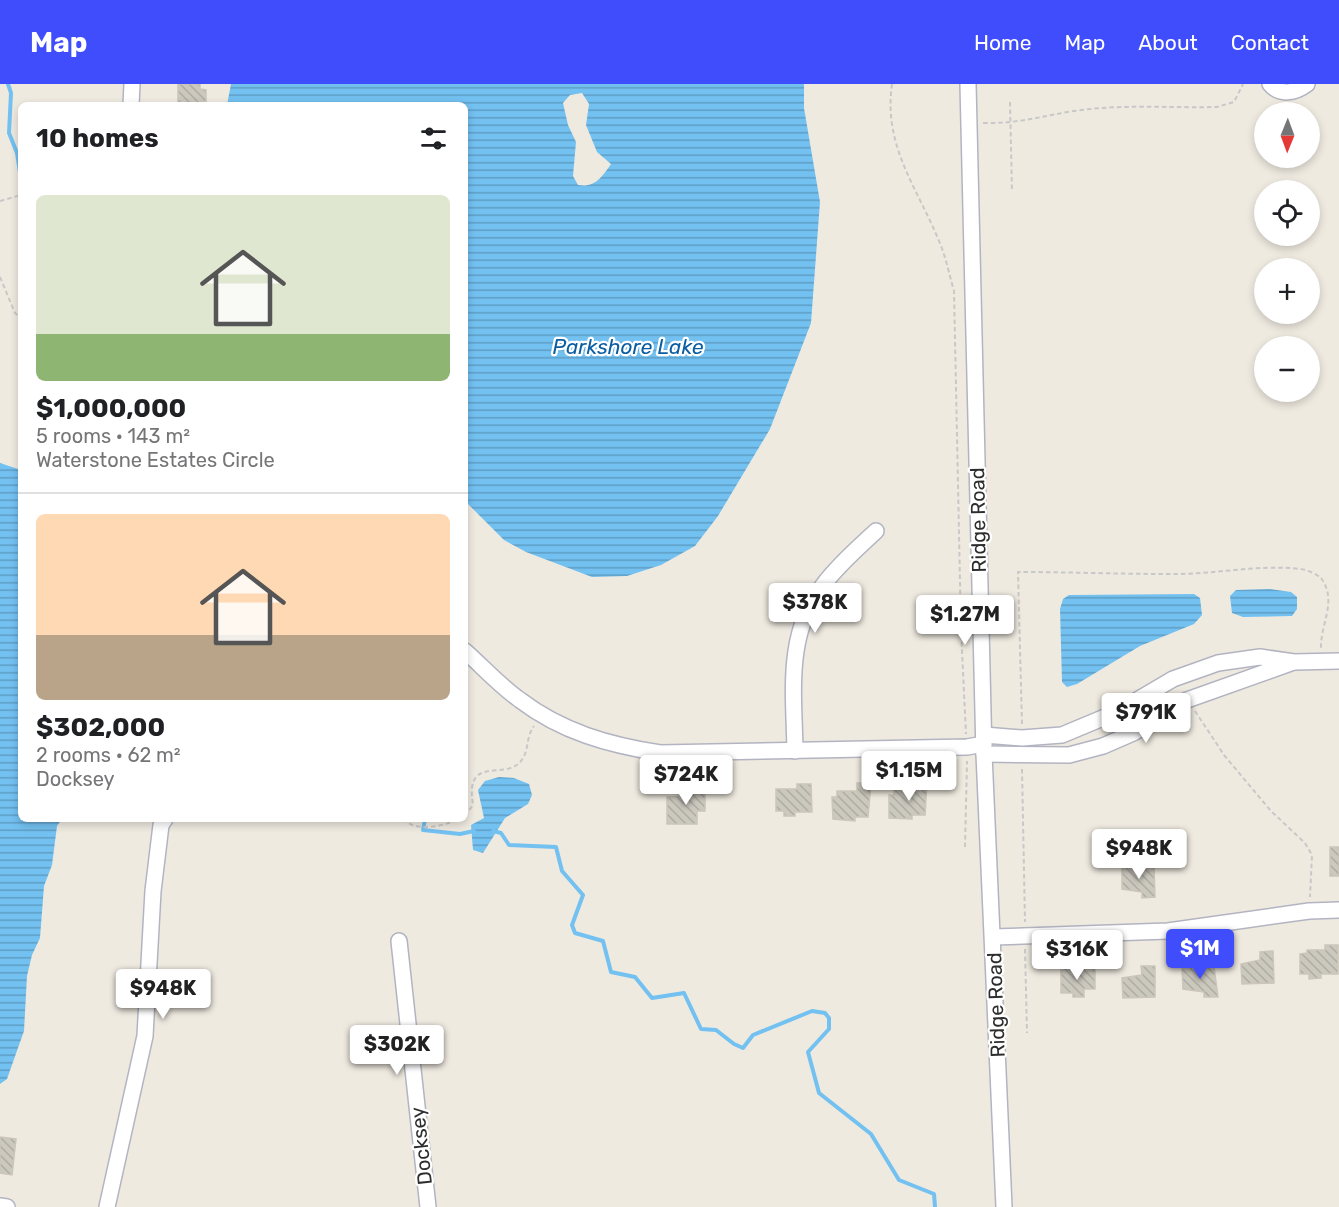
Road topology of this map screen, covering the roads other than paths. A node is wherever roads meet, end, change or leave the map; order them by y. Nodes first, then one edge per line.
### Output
1 (132, 84) edge
2 (968, 84) edge
3 (1270, 84) edge
4 (1307, 84) edge
5 (131, 102) edge
6 (876, 531) dead end
7 (468, 654) edge
8 (1339, 661) edge
9 (1294, 662) junction
10 (1154, 689) junction
11 (1165, 711) junction
12 (984, 745) junction
13 (795, 751) junction
14 (163, 822) edge
15 (1339, 910) edge
16 (993, 937) junction
17 (399, 941) dead end
18 (0, 1206) edge
19 (7, 1207) edge
20 (107, 1207) edge
21 (428, 1207) edge
22 (1004, 1207) edge

1 - 5 street
2 - 12 street, Ridge Road
3 - 4 street
6 - 13 street
7 - 13 street
8 - 9 street
9 - 10 street
9 - 11 street
10 - 11 street
10 - 12 street
11 - 12 street
12 - 13 street
12 - 16 street, Ridge Road
14 - 20 street
15 - 16 street
16 - 22 street, Ridge Road
17 - 21 street, Docksey
18 - 19 street

